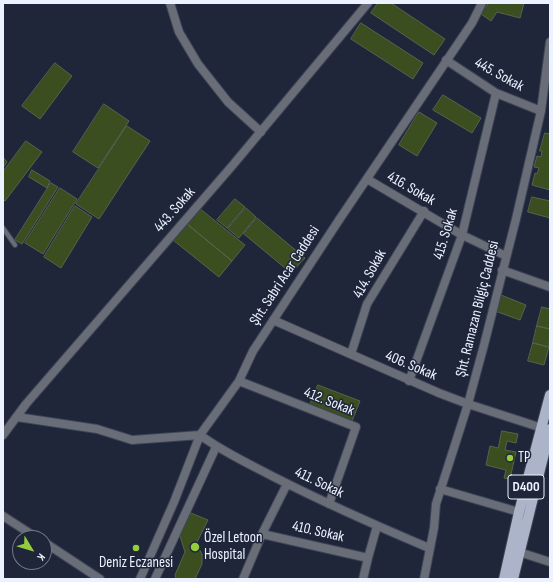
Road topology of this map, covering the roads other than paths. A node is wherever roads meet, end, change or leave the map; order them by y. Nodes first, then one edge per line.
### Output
1 (170, 3) edge
2 (368, 3) edge
3 (482, 3) edge
4 (550, 42) edge
5 (446, 60) junction
6 (547, 79) edge
7 (496, 93) junction
8 (541, 111) junction
9 (261, 132) junction
10 (367, 179) junction
11 (424, 211) junction
12 (3, 228) edge
13 (462, 235) junction
14 (16, 245) dead end
15 (506, 256) junction
16 (502, 270) junction
17 (550, 288) edge
18 (273, 320) junction
19 (351, 354) junction
20 (239, 381) junction
21 (409, 381) junction
22 (550, 395) edge
23 (468, 404) junction
24 (17, 417) junction
25 (546, 429) edge
26 (3, 435) edge
27 (200, 435) junction
28 (216, 447) junction
29 (287, 484) junction
30 (440, 489) junction
31 (329, 504) junction
32 (519, 512) junction
33 (3, 516) edge
34 (377, 526) junction
35 (25, 530) edge
36 (262, 534) junction
37 (52, 547) edge
38 (429, 548) junction
39 (519, 552) junction
40 (509, 557) junction
41 (368, 558) junction
42 (550, 562) edge
43 (100, 579) edge
44 (140, 579) edge
45 (155, 579) edge
46 (243, 579) edge
47 (363, 579) edge
48 (424, 579) edge
49 (504, 579) edge
50 (513, 579) edge

1 - 9 street
2 - 9 street, 443. Sokak
3 - 5 street, Şht. Sabri Acar Caddesi
4 - 6 street, Şht. Ramazan Bilgiç Caddesi
5 - 7 street, 445. Sokak
5 - 10 street, Şht. Sabri Acar Caddesi
6 - 8 street, Şht. Ramazan Bilgiç Caddesi
7 - 8 street, 445. Sokak
7 - 13 street, 415. Sokak
8 - 15 street, Şht. Ramazan Bilgiç Caddesi
9 - 24 street, 443. Sokak
10 - 11 street, 416. Sokak
10 - 18 street, Şht. Sabri Acar Caddesi
11 - 13 street, 416. Sokak
11 - 19 street, 414. Sokak
12 - 14 lane
13 - 15 street, 416. Sokak
13 - 21 street, 415. Sokak
15 - 16 street, Şht. Ramazan Bilgiç Caddesi
16 - 17 street
16 - 23 street, Şht. Ramazan Bilgiç Caddesi
18 - 19 street, 406. Sokak
18 - 20 street, Şht. Sabri Acar Caddesi
19 - 21 street, 406. Sokak
20 - 27 street, Şht. Sabri Acar Caddesi
20 - 31 street, 412. Sokak
21 - 23 street, 406. Sokak
22 - 25 main road, D400
23 - 25 street, 406. Sokak
23 - 30 street, Şht. Ramazan Bilgiç Caddesi
24 - 26 street, 443. Sokak
24 - 27 street
25 - 32 main road, D400
25 - 39 main road, D400
27 - 28 street, 411. Sokak
27 - 44 street, Şht. Sabri Acar Caddesi
28 - 29 street, 411. Sokak
28 - 45 street
29 - 31 street, 411. Sokak
29 - 36 street
30 - 32 street
30 - 38 street, Şht. Ramazan Bilgiç Caddesi
31 - 34 street, 411. Sokak
32 - 40 main road, D400
33 - 35 street
34 - 38 street, 411. Sokak
34 - 41 street
36 - 41 street, 410. Sokak
36 - 46 street
37 - 43 street
38 - 48 street, Şht. Ramazan Bilgiç Caddesi
39 - 40 street
39 - 42 street
39 - 50 main road, D400
40 - 49 main road, D400
41 - 47 street

